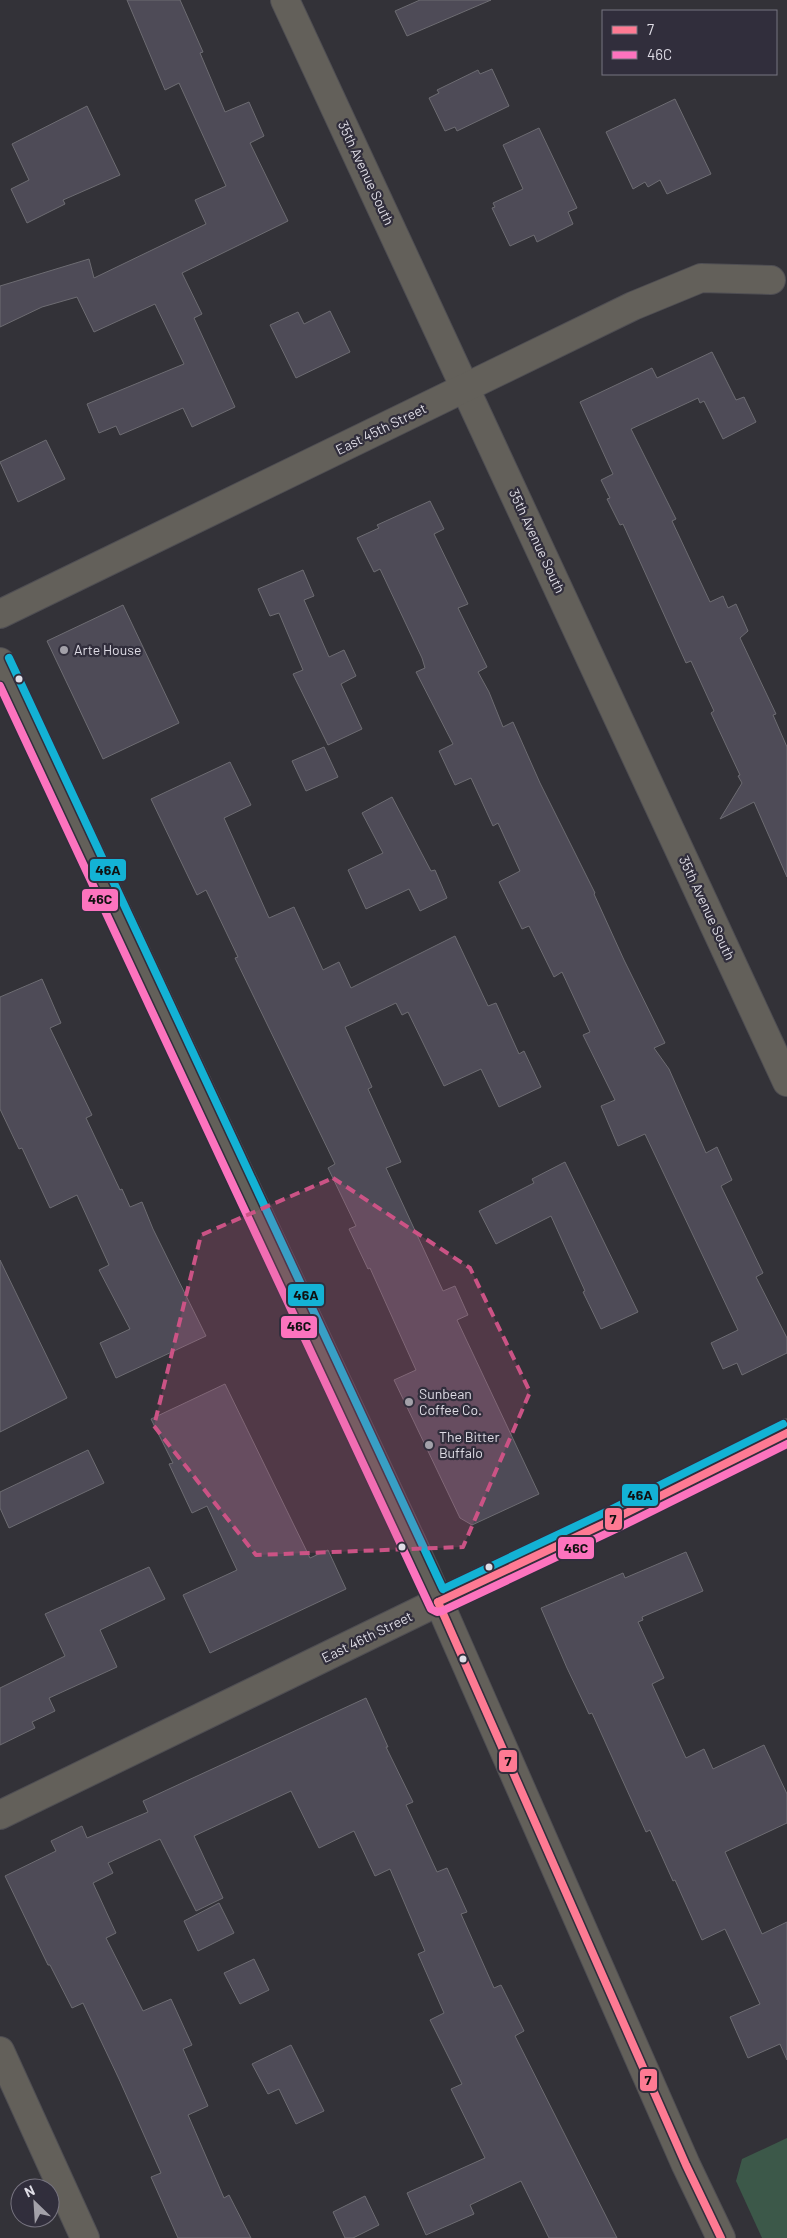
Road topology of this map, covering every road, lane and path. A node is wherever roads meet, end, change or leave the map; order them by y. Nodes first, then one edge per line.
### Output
1 (285, 0) edge
2 (771, 280) dead end
3 (466, 388) junction
4 (0, 614) edge
5 (0, 662) edge
6 (787, 1082) edge
7 (787, 1433) edge
8 (438, 1602) junction
9 (0, 1815) edge
10 (0, 2051) edge
11 (85, 2238) edge
12 (721, 2238) edge

1 - 3 street, 35th Avenue South
2 - 3 street, East 45th Street
3 - 4 street, East 45th Street
3 - 6 street, 35th Avenue South
5 - 8 street
7 - 8 street, East 46th Street
8 - 9 street, East 46th Street
8 - 12 street
10 - 11 street

